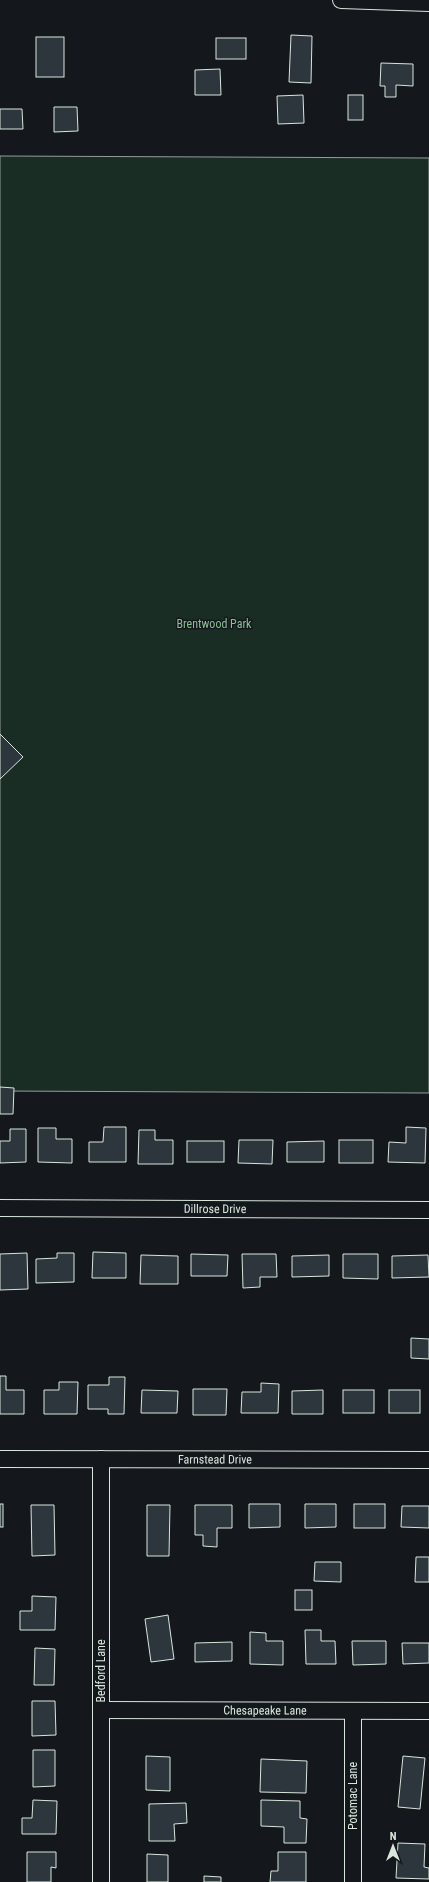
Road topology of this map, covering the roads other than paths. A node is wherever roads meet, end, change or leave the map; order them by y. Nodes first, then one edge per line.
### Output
1 (341, 0) edge
2 (382, 1) edge
3 (429, 3) edge
4 (0, 1208) edge
5 (429, 1210) edge
6 (0, 1459) edge
7 (101, 1459) junction
8 (429, 1460) edge
9 (101, 1710) junction
10 (353, 1710) junction
11 (429, 1711) edge
12 (101, 1882) edge
13 (353, 1882) edge

1 - 2 street
2 - 3 street
4 - 5 street, Dillrose Drive
6 - 7 street, Farnstead Drive
7 - 8 street, Farnstead Drive
7 - 9 street, Bedford Lane
9 - 10 street, Chesapeake Lane
9 - 12 street, Bedford Lane
10 - 11 street, Chesapeake Lane
10 - 13 street, Potomac Lane

